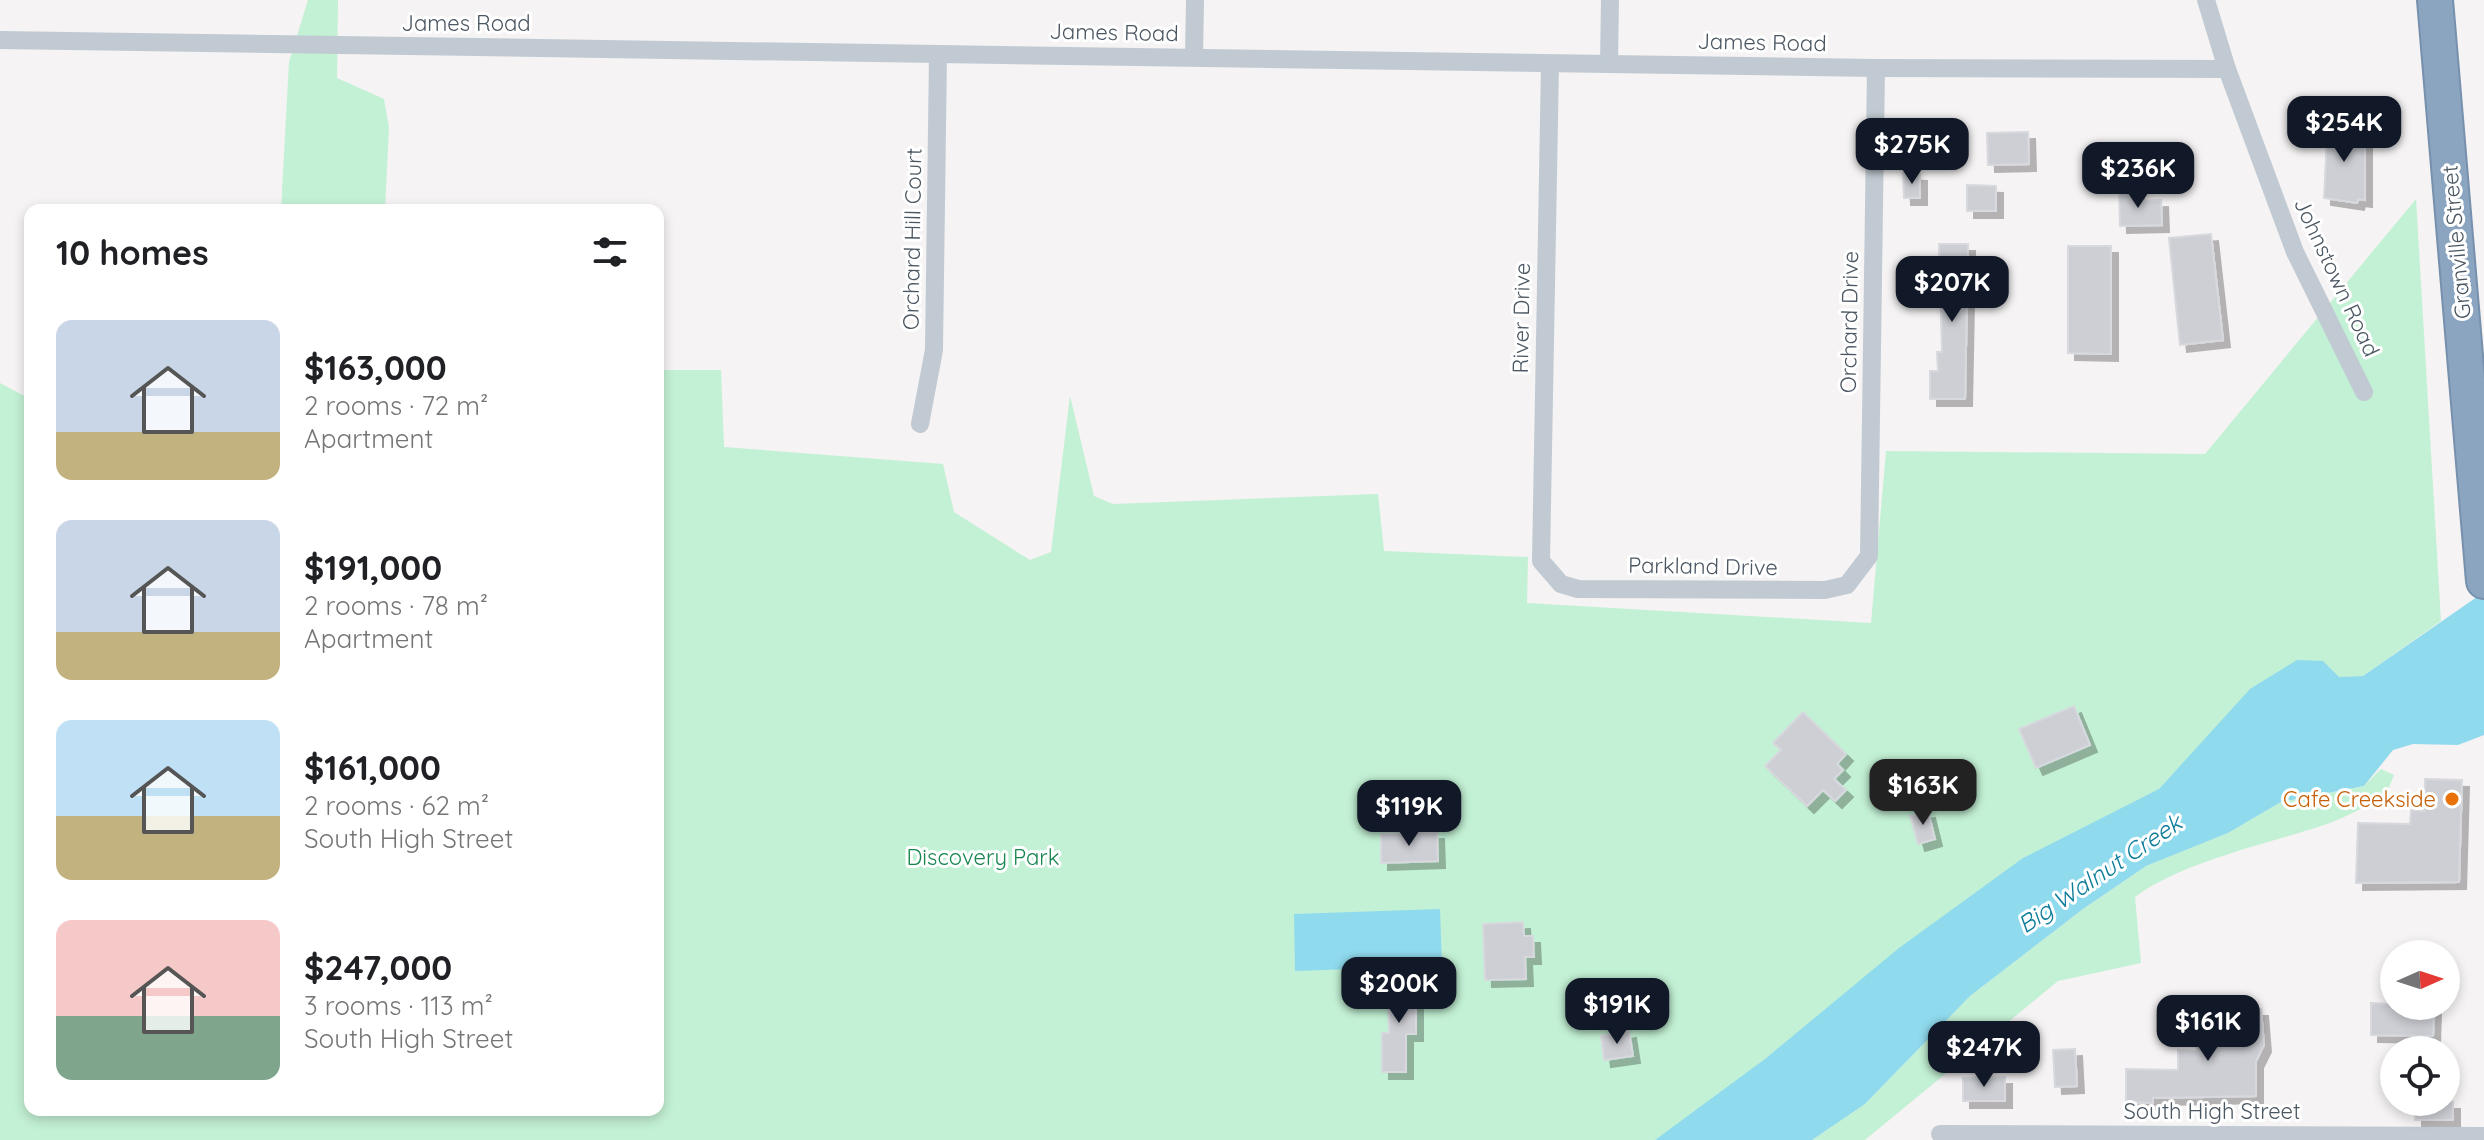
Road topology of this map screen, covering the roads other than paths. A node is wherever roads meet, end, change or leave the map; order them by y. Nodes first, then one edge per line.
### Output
1 (1195, 0) edge
2 (1610, 0) edge
3 (2206, 0) edge
4 (2435, 0) edge
5 (0, 40) edge
6 (938, 54) junction
7 (1194, 57) junction
8 (1550, 64) junction
9 (1609, 64) junction
10 (1876, 68) junction
11 (2227, 69) junction
12 (2364, 392) dead end
13 (920, 424) dead end
14 (1548, 572) joint
15 (1859, 574) joint
16 (2484, 581) edge
17 (1940, 1134) dead end
18 (2484, 1136) edge
19 (2102, 1137) edge

1 - 7 street
2 - 9 street
3 - 11 street, Johnstown Road
4 - 16 highway, Granville Street
5 - 6 street, James Road
6 - 7 street, James Road
6 - 13 street, Orchard Hill Court
7 - 8 street, James Road
8 - 9 street, James Road
8 - 14 street, River Drive
9 - 10 street, James Road
10 - 11 street, James Road
10 - 15 street, Orchard Drive
11 - 12 street, Johnstown Road
14 - 15 street, Parkland Drive
17 - 19 street, South High Street
18 - 19 street, South High Street

